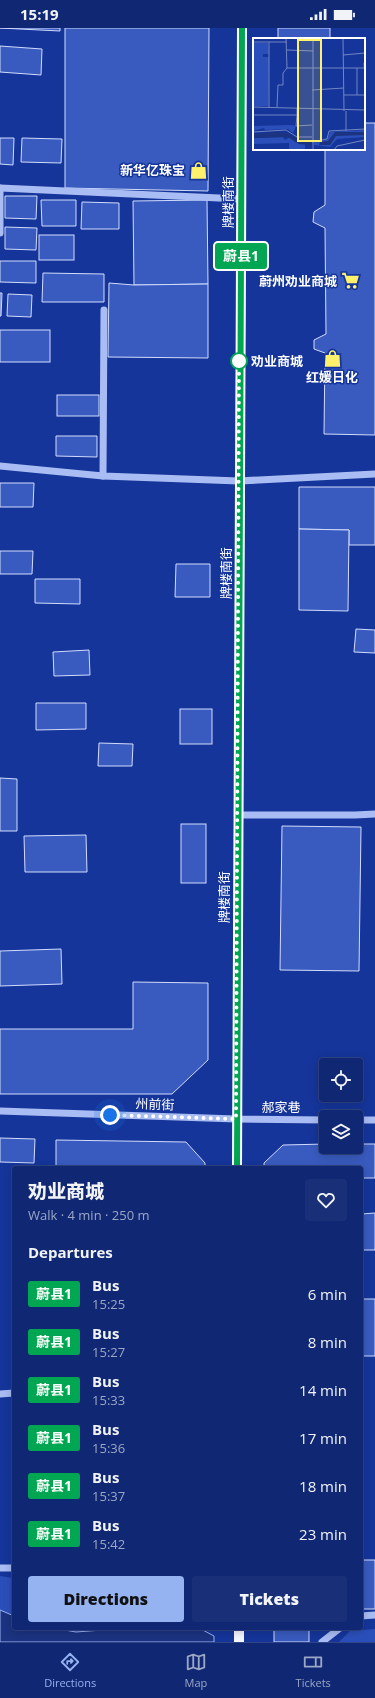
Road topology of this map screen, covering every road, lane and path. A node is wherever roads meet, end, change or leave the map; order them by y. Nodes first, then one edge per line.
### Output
1 (242, 28) edge
2 (0, 188) edge
3 (241, 199) junction
4 (0, 233) edge
5 (104, 310) dead end
6 (0, 466) edge
7 (375, 474) edge
8 (102, 476) junction
9 (239, 481) junction
10 (375, 814) edge
11 (238, 815) junction
12 (0, 1111) edge
13 (236, 1119) junction
14 (319, 1120) edge
15 (363, 1120) edge
16 (375, 1120) edge
17 (237, 1166) edge
18 (12, 1393) edge
19 (0, 1394) edge
20 (0, 1568) edge
21 (12, 1568) edge
22 (375, 1615) edge
23 (363, 1616) edge
24 (239, 1630) edge
25 (337, 1630) edge
26 (239, 1642) edge
27 (322, 1642) edge

1 - 3 main road, 牌楼南街
2 - 3 street
2 - 4 street
3 - 9 main road, 牌楼南街
5 - 8 street
6 - 8 street
7 - 9 street
8 - 9 street
9 - 11 main road, 牌楼南街
10 - 11 street
11 - 13 main road, 牌楼南街
12 - 13 street, 州前街
13 - 14 street, 郝家巷
13 - 17 main road, 牌楼南街
15 - 16 street
18 - 19 street
20 - 21 street
22 - 23 street
24 - 26 main road
25 - 27 street

